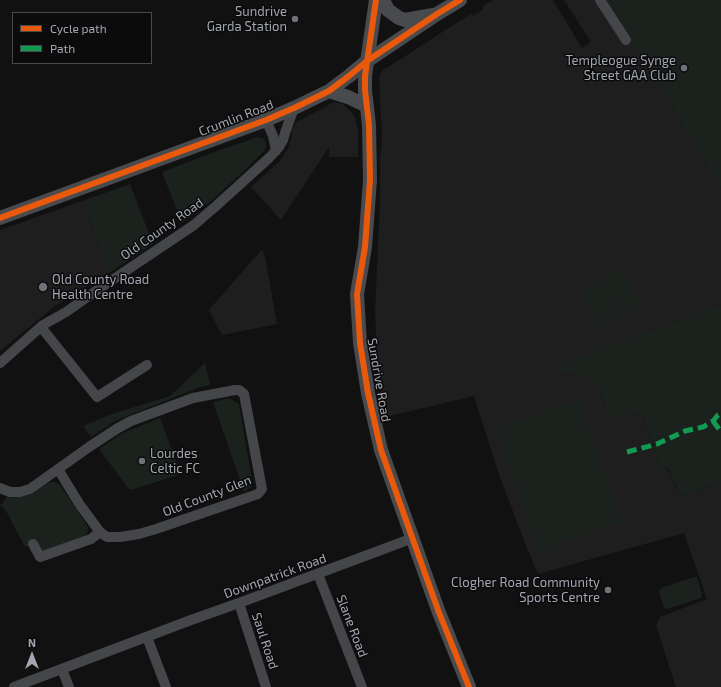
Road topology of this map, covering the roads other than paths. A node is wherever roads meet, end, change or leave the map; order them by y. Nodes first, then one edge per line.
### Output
1 (376, 0) edge
2 (383, 0) edge
3 (460, 0) edge
4 (600, 0) edge
5 (437, 14) junction
6 (626, 40) dead end
7 (367, 61) junction
8 (328, 91) junction
9 (367, 106) junction
10 (294, 108) junction
11 (266, 120) junction
12 (276, 151) junction
13 (0, 218) edge
14 (41, 327) junction
15 (0, 363) edge
16 (147, 365) dead end
17 (58, 469) junction
18 (0, 488) edge
19 (100, 532) junction
20 (413, 538) junction
21 (33, 544) dead end
22 (318, 574) junction
23 (239, 603) junction
24 (147, 637) junction
25 (62, 669) junction
26 (14, 687) edge
27 (69, 687) edge
28 (166, 687) edge
29 (266, 687) edge
30 (362, 687) edge
31 (469, 687) edge

1 - 7 street, Sundrive Road
2 - 5 street
3 - 5 street, Crumlin Road
4 - 6 street
5 - 7 street, Crumlin Road
7 - 8 street, Crumlin Road
7 - 9 street, Sundrive Road
8 - 9 street
8 - 10 street, Crumlin Road
9 - 20 street, Sundrive Road
10 - 11 street, Crumlin Road
10 - 12 street, Old County Road
11 - 12 street
11 - 13 street, Crumlin Road
12 - 14 street, Old County Road
14 - 15 street, Old County Road
14 - 16 street
17 - 18 street, Old County Glen
17 - 19 street
17 - 19 street, Old County Glen
19 - 21 street
20 - 22 street, Downpatrick Road
20 - 31 street, Sundrive Road
22 - 23 street, Downpatrick Road
22 - 30 street, Slane Road
23 - 24 street, Downpatrick Road
23 - 29 street, Saul Road
24 - 25 street, Downpatrick Road
24 - 28 street
25 - 26 street, Downpatrick Road
25 - 27 street

